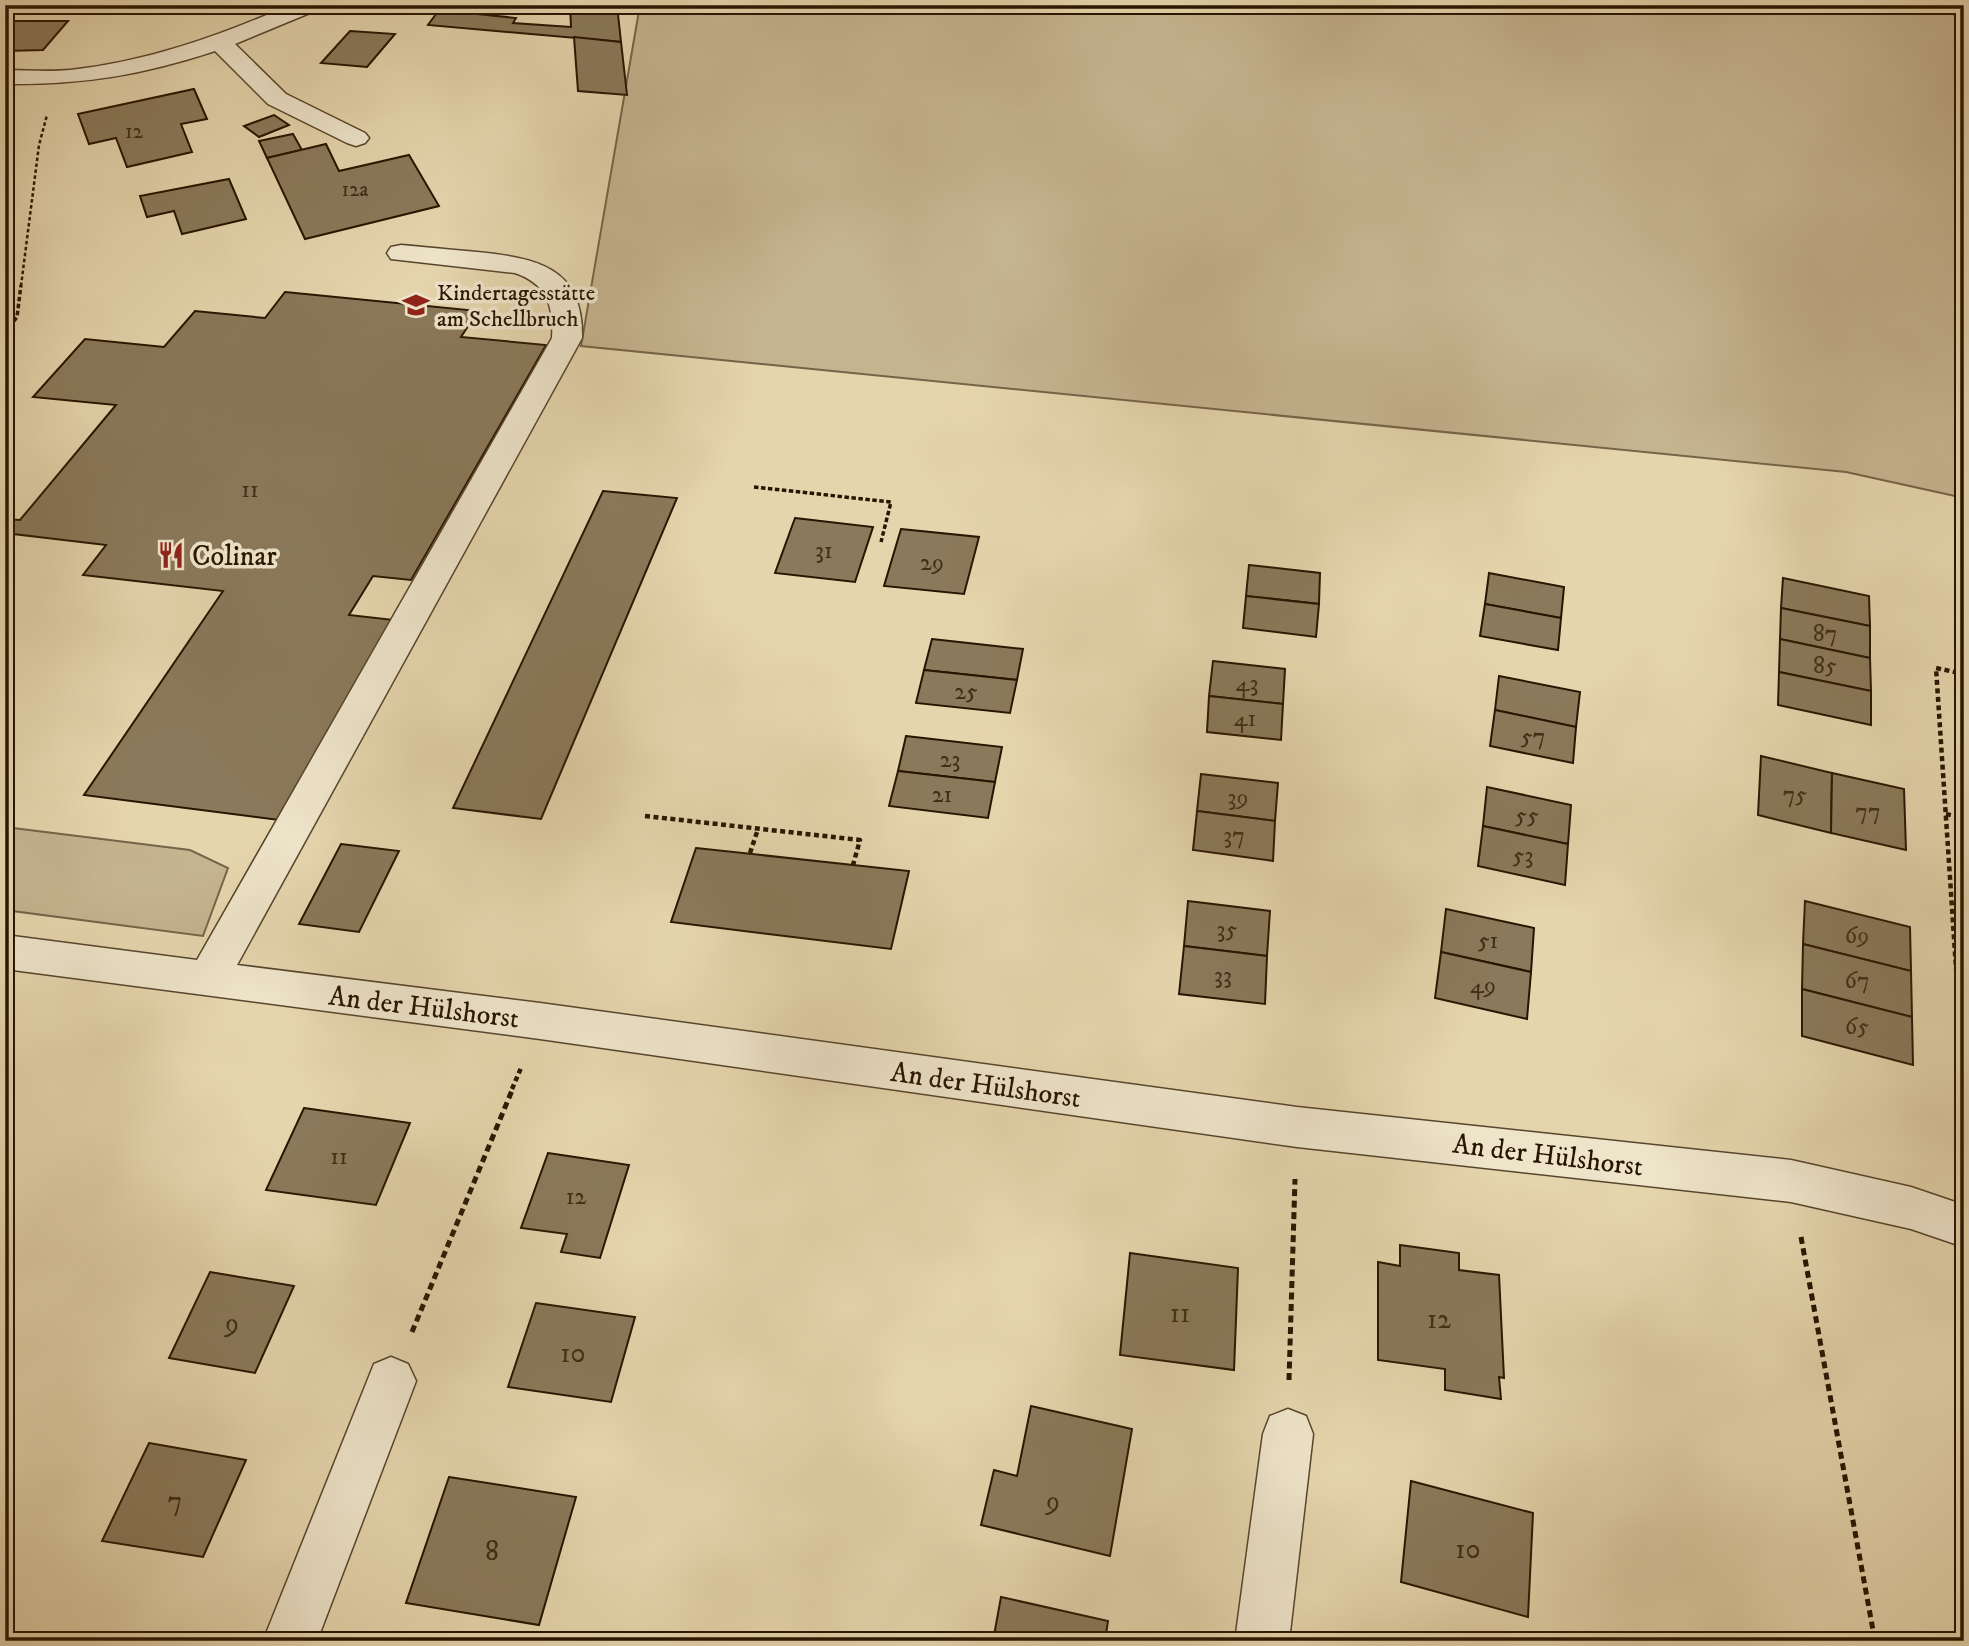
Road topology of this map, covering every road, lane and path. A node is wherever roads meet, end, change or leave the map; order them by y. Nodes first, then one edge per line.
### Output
1 (309, 5) edge
2 (1932, 5) edge
3 (1964, 19) edge
4 (220, 41) junction
5 (5, 77) edge
6 (48, 110) dead end
7 (356, 138) dead end
8 (401, 253) dead end
9 (5, 332) edge
10 (754, 487) dead end
11 (881, 542) dead end
12 (1964, 674) edge
13 (1946, 814) junction
14 (645, 816) dead end
15 (1964, 818) edge
16 (758, 829) junction
17 (750, 853) dead end
18 (853, 865) dead end
19 (5, 952) edge
20 (208, 978) junction
21 (540, 1021) junction
22 (1962, 1058) dead end
23 (1297, 1128) junction
24 (1791, 1181) junction
25 (1964, 1226) edge
26 (391, 1381) joint
27 (1288, 1434) joint
28 (290, 1641) edge
29 (1262, 1641) edge
30 (1875, 1641) edge

1 - 4 street
2 - 3 path
4 - 5 street
4 - 7 street
6 - 9 path
8 - 20 street
10 - 11 path
12 - 13 path
13 - 15 path
13 - 22 path
14 - 16 path
16 - 17 path
16 - 18 path
19 - 20 street, An der Hülshorst
20 - 21 street, An der Hülshorst
21 - 23 street, An der Hülshorst
21 - 26 path
23 - 24 street, An der Hülshorst
23 - 27 path
24 - 25 street, An der Hülshorst
24 - 30 path
26 - 28 street
27 - 29 street

